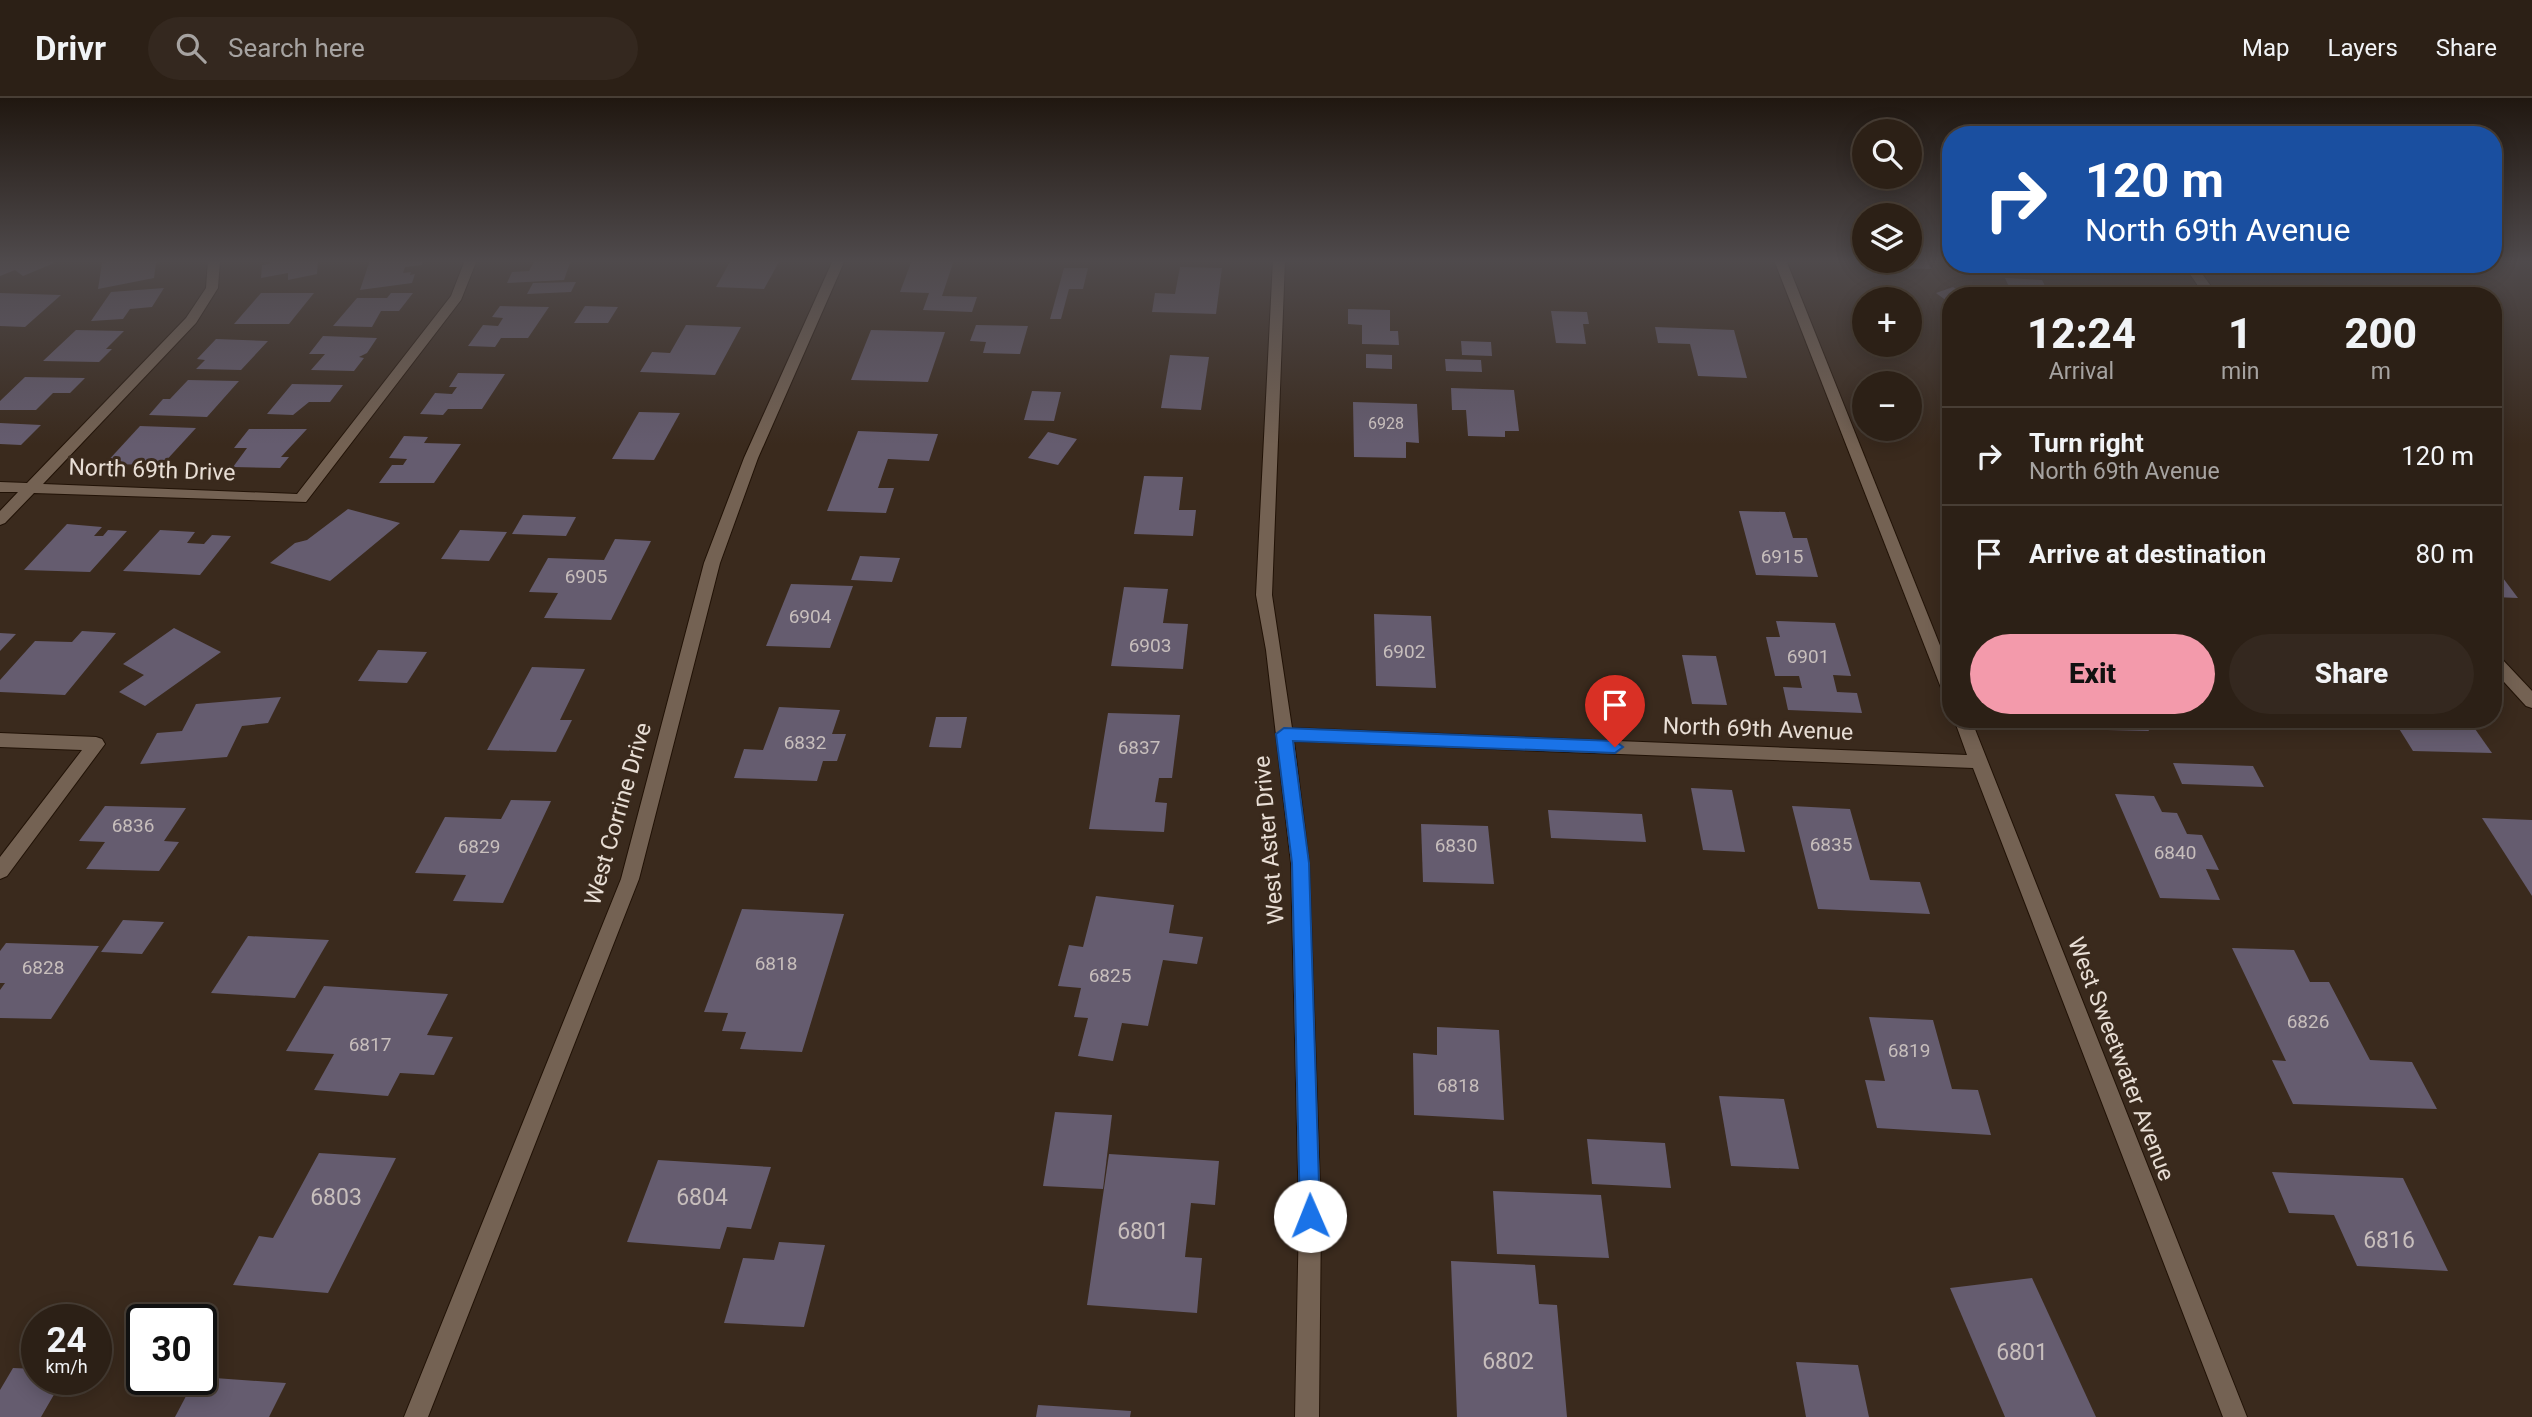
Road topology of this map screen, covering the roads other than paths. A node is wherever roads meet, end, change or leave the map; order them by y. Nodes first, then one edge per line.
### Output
1 (190, 322) edge
2 (438, 322) edge
3 (812, 322) edge
4 (1276, 322) edge
5 (1804, 322) edge
6 (0, 487) edge
7 (30, 488) junction
8 (0, 520) edge
9 (1942, 670) edge
10 (2502, 670) edge
11 (2531, 701) edge
12 (1966, 728) edge
13 (1284, 734) junction
14 (0, 740) edge
15 (1979, 762) junction
16 (0, 871) edge
17 (416, 1417) edge
18 (1307, 1417) edge
19 (2235, 1417) edge

1 - 7 street
2 - 7 street, North 69th Drive
3 - 17 street, West Corrine Drive
4 - 13 street, West Aster Drive
5 - 9 street
6 - 7 street, North 69th Drive
7 - 8 street
10 - 11 street
12 - 15 street, West Sweetwater Avenue
13 - 15 street, North 69th Avenue
13 - 18 street, West Aster Drive
14 - 16 street
15 - 19 street, West Sweetwater Avenue

